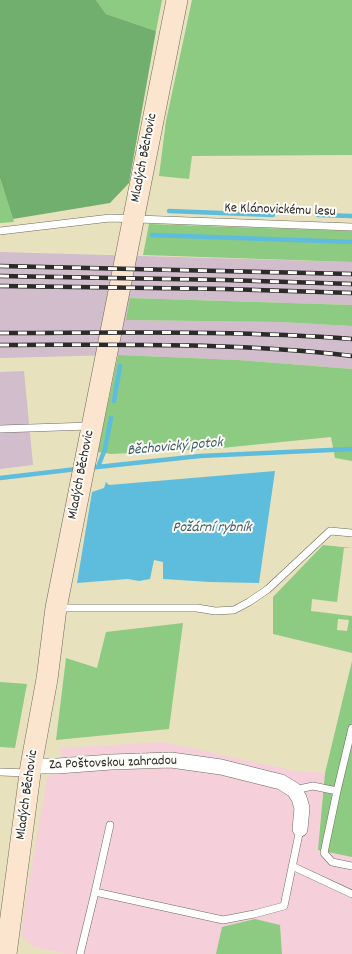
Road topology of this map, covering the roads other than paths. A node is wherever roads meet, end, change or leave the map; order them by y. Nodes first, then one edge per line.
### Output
1 (177, 0) edge
2 (133, 218) junction
3 (352, 227) edge
4 (0, 231) edge
5 (92, 426) junction
6 (0, 429) edge
7 (352, 533) edge
8 (56, 608) junction
9 (352, 728) edge
10 (31, 770) junction
11 (0, 772) edge
12 (294, 790) junction
13 (337, 791) junction
14 (110, 825) dead end
15 (300, 829) joint
16 (292, 866) junction
17 (352, 866) edge
18 (94, 892) junction
19 (352, 894) edge
20 (6, 954) edge
21 (80, 954) edge

1 - 2 street, Mladých Běchovic
2 - 3 lane, Ke Klánovickému lesu
2 - 4 lane, Ke Klánovickému lesu
2 - 5 street, Mladých Běchovic
5 - 6 lane
5 - 8 street, Mladých Běchovic
7 - 8 lane
8 - 10 street, Mladých Běchovic
9 - 13 lane
10 - 11 lane
10 - 12 street, Za Poštovskou zahradou
10 - 20 street, Mladých Běchovic
12 - 13 lane
12 - 15 street
13 - 17 lane
14 - 18 lane
15 - 16 lane
16 - 18 lane
16 - 19 lane
18 - 21 lane

